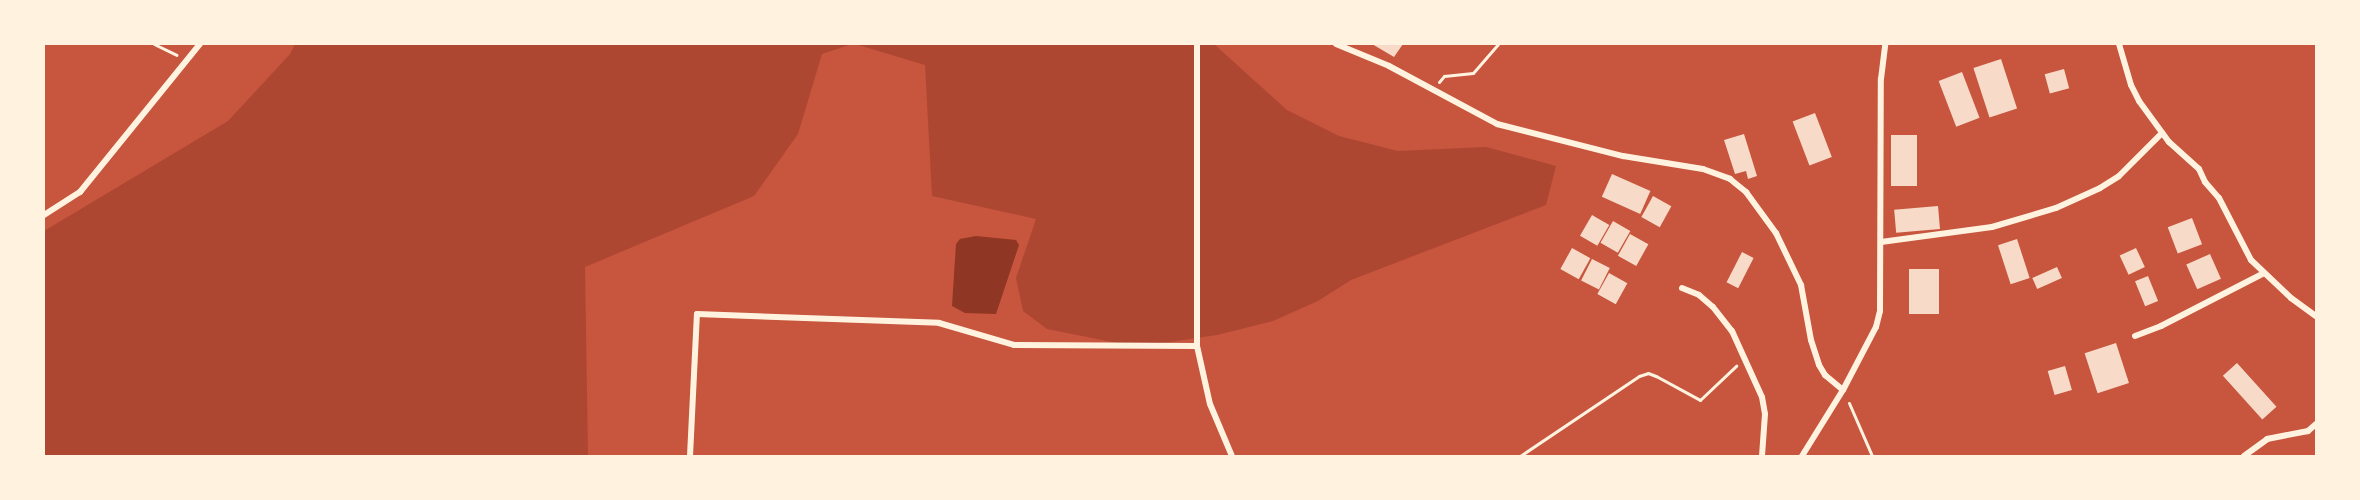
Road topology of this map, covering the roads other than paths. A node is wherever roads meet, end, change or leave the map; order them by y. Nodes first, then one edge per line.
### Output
1 (200, 44) edge
2 (1197, 44) edge
3 (1336, 44) edge
4 (1885, 44) edge
5 (2119, 44) edge
6 (2162, 133) junction
7 (44, 216) edge
8 (1881, 242) junction
9 (2264, 273) junction
10 (1682, 288) dead end
11 (2316, 316) edge
12 (2135, 336) dead end
13 (1197, 346) junction
14 (1843, 390) junction
15 (2316, 424) edge
16 (690, 456) edge
17 (1232, 456) edge
18 (1762, 456) edge
19 (1802, 456) edge
20 (2244, 456) edge

1 - 7 street
2 - 13 street
3 - 14 street
4 - 8 street
5 - 6 street
6 - 8 street
6 - 9 street
8 - 14 street
9 - 11 street
9 - 12 street
10 - 18 street
13 - 16 street
13 - 17 street
14 - 19 street
15 - 20 street

